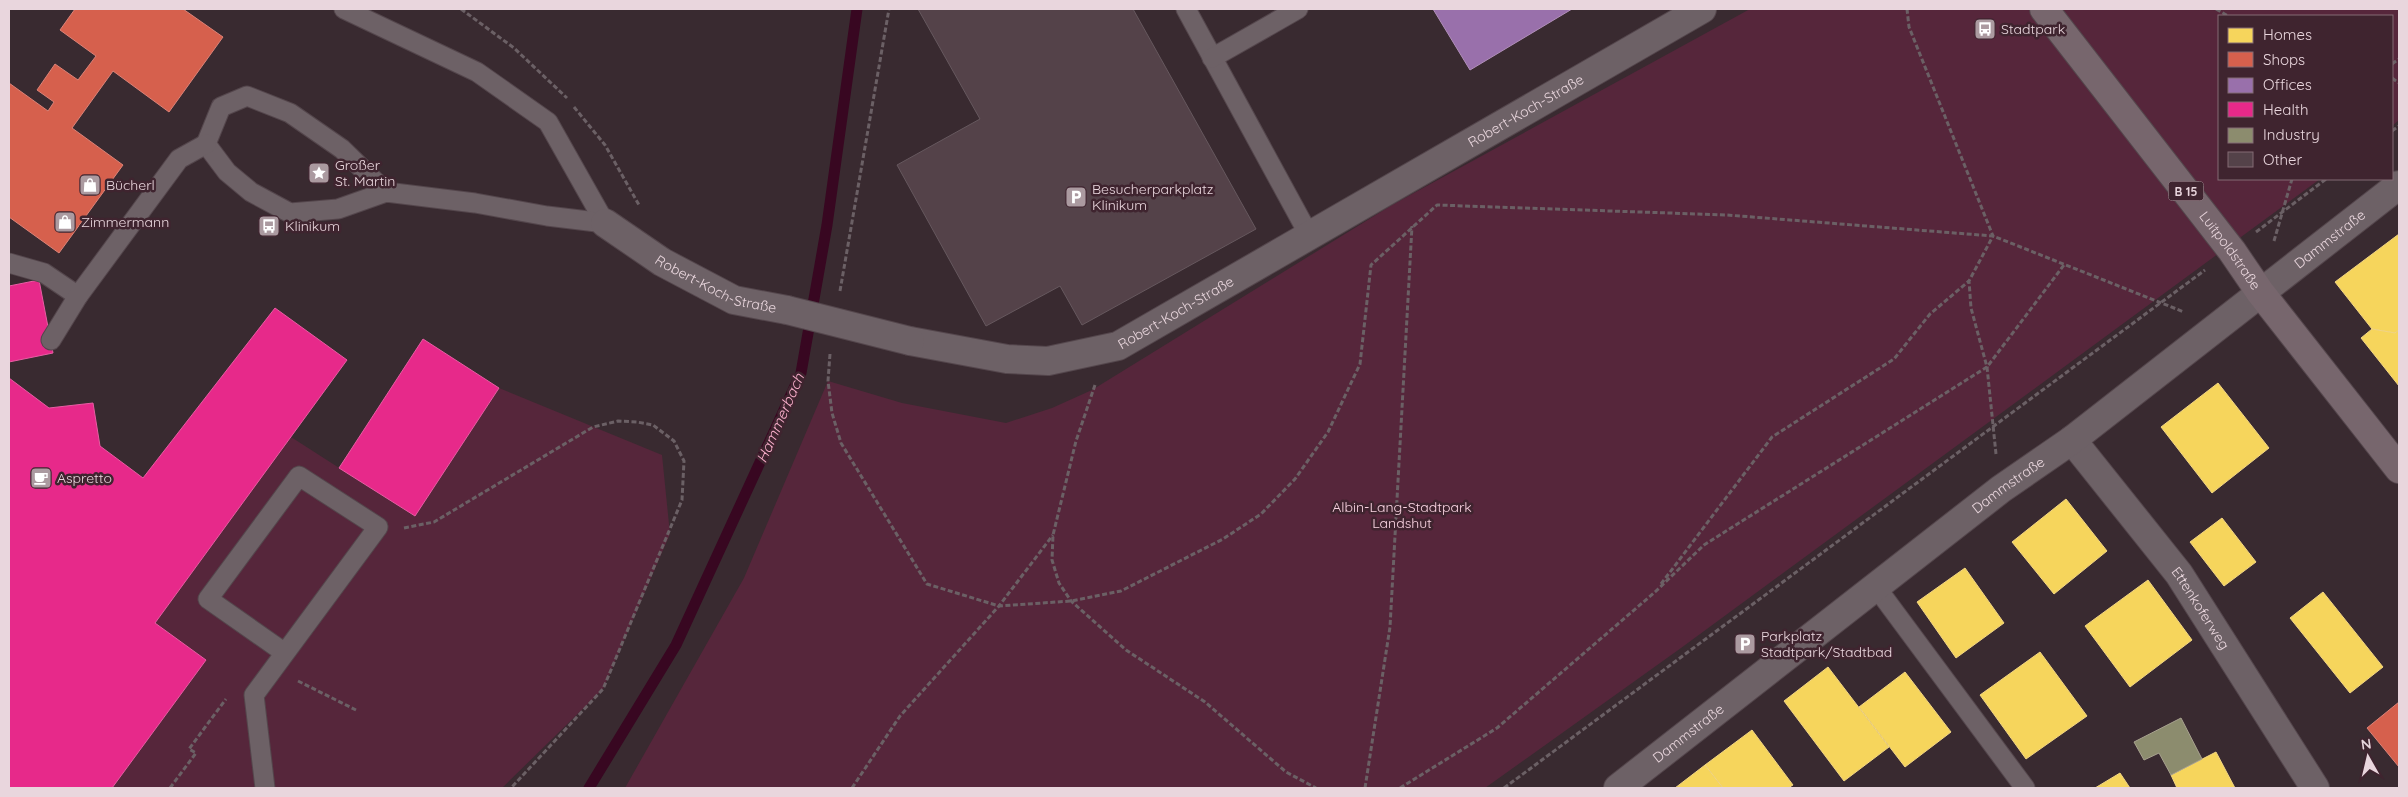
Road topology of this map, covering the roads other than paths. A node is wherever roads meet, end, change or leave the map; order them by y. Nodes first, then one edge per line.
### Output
1 (1186, 9) edge
2 (1298, 9) edge
3 (1702, 9) edge
4 (2044, 9) edge
5 (344, 10) edge
6 (1212, 58) junction
7 (206, 144) junction
8 (2399, 185) edge
9 (386, 192) junction
10 (605, 223) junction
11 (1309, 235) junction
12 (9, 263) edge
13 (2260, 292) junction
14 (78, 296) junction
15 (50, 340) dead end
16 (2072, 440) junction
17 (2399, 469) edge
18 (1876, 587) junction
19 (285, 653) junction
20 (265, 788) edge
21 (1618, 788) edge
22 (2025, 788) edge
23 (2316, 788) edge

1 - 6 lane
2 - 6 lane
3 - 11 street, Robert-Koch-Straße
4 - 13 main road, Luitpoldstraße / B 15
5 - 10 lane
6 - 11 lane
7 - 9 lane
7 - 9 lane
7 - 14 lane
8 - 13 street, Dammstraße
9 - 10 lane
10 - 11 street, Robert-Koch-Straße, bridge
12 - 14 lane
13 - 16 street, Dammstraße
13 - 17 main road, Luitpoldstraße / B 15
14 - 15 lane
16 - 18 street, Dammstraße
16 - 23 street, Ettenkoferweg
18 - 21 street, Dammstraße
18 - 22 lane
19 - 19 lane
19 - 20 lane

